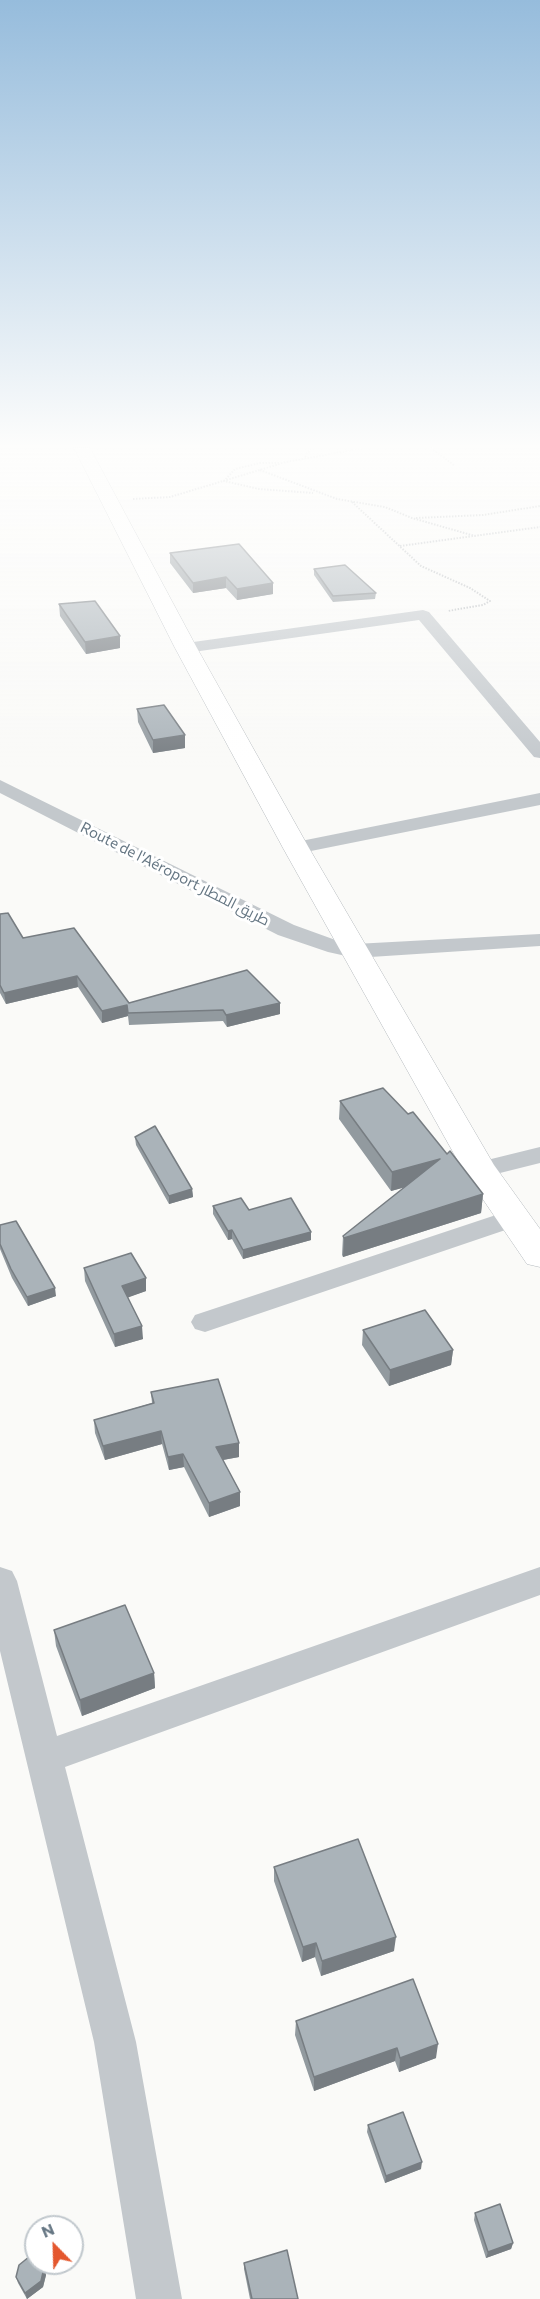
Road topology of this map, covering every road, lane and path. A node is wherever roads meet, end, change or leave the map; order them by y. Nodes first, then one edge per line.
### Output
1 (139, 555) edge
2 (409, 555) edge
3 (423, 615) junction
4 (186, 648) junction
5 (540, 753) edge
6 (0, 786) edge
7 (540, 799) edge
8 (296, 848) junction
9 (540, 940) edge
10 (355, 951) junction
11 (540, 1155) edge
12 (480, 1170) junction
13 (514, 1218) junction
14 (540, 1256) edge
15 (205, 1322) dead end
16 (0, 1581) edge
17 (540, 1581) edge
18 (44, 1757) junction
19 (159, 2299) edge

1 - 4 main road
2 - 3 path
3 - 4 street
3 - 5 street
4 - 8 main road
6 - 10 street, Route de l'Aéroport طريق المطار
7 - 8 street
8 - 10 main road
9 - 10 street
10 - 12 main road
11 - 12 street
12 - 13 main road
13 - 14 main road
13 - 15 street
16 - 18 street
17 - 18 street
18 - 19 street

